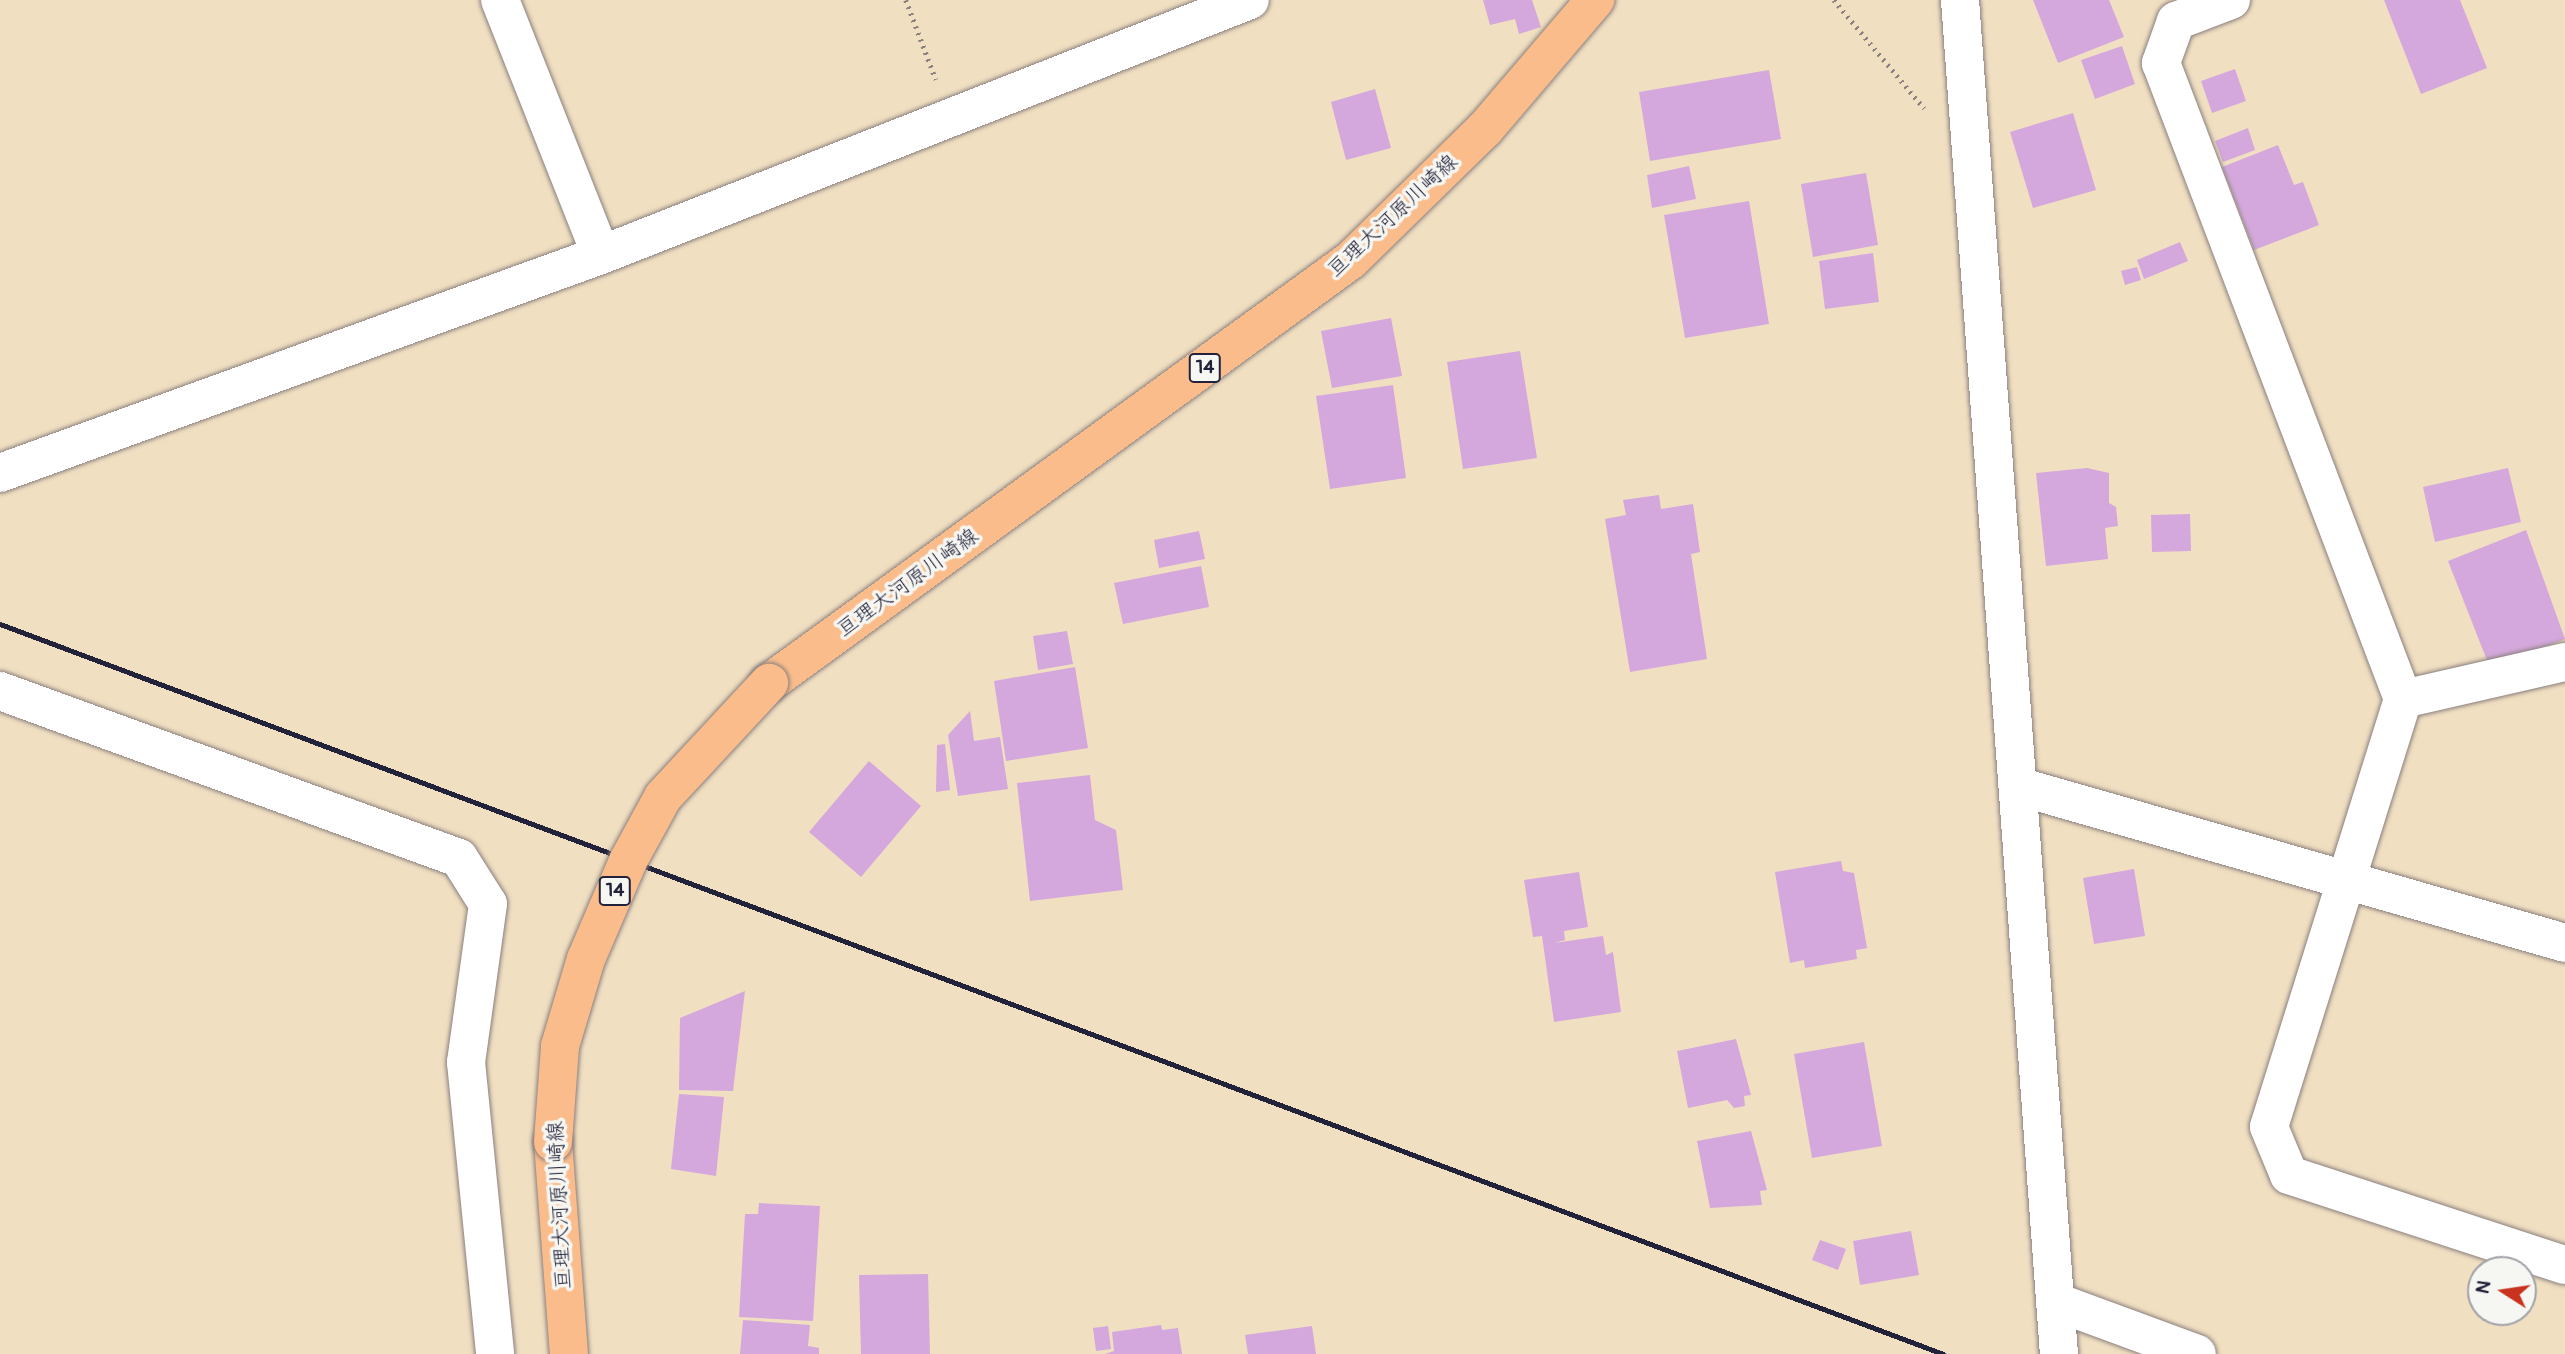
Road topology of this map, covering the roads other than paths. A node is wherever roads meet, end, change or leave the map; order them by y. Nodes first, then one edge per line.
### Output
1 (500, 0) edge
2 (1250, 0) edge
3 (1595, 0) edge
4 (1960, 0) edge
5 (2231, 0) edge
6 (601, 255) junction
7 (0, 473) edge
8 (2565, 662) edge
9 (0, 691) edge
10 (2403, 699) junction
11 (2021, 787) junction
12 (2350, 877) junction
13 (2565, 943) edge
14 (2565, 1265) edge
15 (2056, 1302) junction
16 (2059, 1349) edge
17 (495, 1354) edge
18 (569, 1354) edge
19 (2197, 1354) edge

1 - 6 street
2 - 6 street
3 - 18 main road, 亘理大河原川崎線 / 14, bridge
4 - 11 street
5 - 10 street
6 - 7 street
8 - 10 street
9 - 17 street
10 - 12 street
11 - 12 street
11 - 15 street
12 - 13 street
12 - 14 street
15 - 16 street
15 - 19 street

